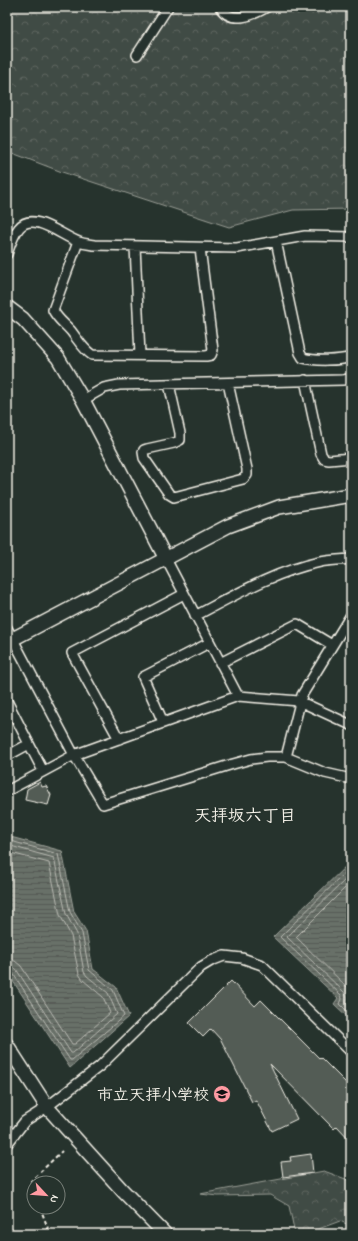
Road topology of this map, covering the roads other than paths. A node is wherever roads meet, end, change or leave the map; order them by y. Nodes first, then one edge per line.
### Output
1 (168, 7) edge
2 (220, 7) edge
3 (267, 7) edge
4 (137, 55) dead end
5 (351, 237) edge
6 (276, 241) junction
7 (78, 242) junction
8 (135, 246) junction
9 (200, 248) junction
10 (7, 254) edge
11 (7, 307) edge
12 (140, 355) junction
13 (351, 357) edge
14 (351, 378) edge
15 (305, 380) junction
16 (228, 383) junction
17 (169, 384) junction
18 (83, 400) junction
19 (351, 458) edge
20 (351, 495) edge
21 (166, 559) junction
22 (351, 559) edge
23 (184, 594) junction
24 (351, 615) edge
25 (196, 616) junction
26 (9, 636) edge
27 (209, 643) junction
28 (332, 645) junction
29 (220, 663) junction
30 (238, 696) junction
31 (7, 701) edge
32 (299, 701) junction
33 (163, 722) junction
34 (351, 725) edge
35 (119, 739) junction
36 (29, 744) junction
37 (74, 755) junction
38 (7, 756) edge
39 (286, 758) junction
40 (44, 771) junction
41 (351, 779) edge
42 (7, 791) edge
43 (7, 1045) edge
44 (351, 1052) edge
45 (47, 1107) junction
46 (7, 1144) edge
47 (165, 1234) edge

1 - 4 street
2 - 3 street
5 - 6 street
6 - 9 street
6 - 13 street
7 - 8 street
7 - 10 street
7 - 12 street
8 - 9 street
8 - 12 street
9 - 12 street
11 - 18 street
14 - 15 street
15 - 16 street
15 - 19 street
16 - 17 street
16 - 17 street
17 - 18 street
18 - 21 street
20 - 21 street
21 - 23 street
21 - 26 street
22 - 25 street
23 - 25 street
23 - 35 street
24 - 28 street
25 - 27 street
26 - 37 street
27 - 29 street
27 - 33 street
28 - 29 street
28 - 32 street
29 - 30 street
30 - 32 street
30 - 33 street
31 - 36 street
32 - 34 street
32 - 39 street
33 - 35 street
35 - 37 street
36 - 38 street
36 - 40 street
37 - 39 street
37 - 40 street
39 - 41 street
40 - 42 street
43 - 45 street
44 - 45 street
45 - 46 street
45 - 47 street

